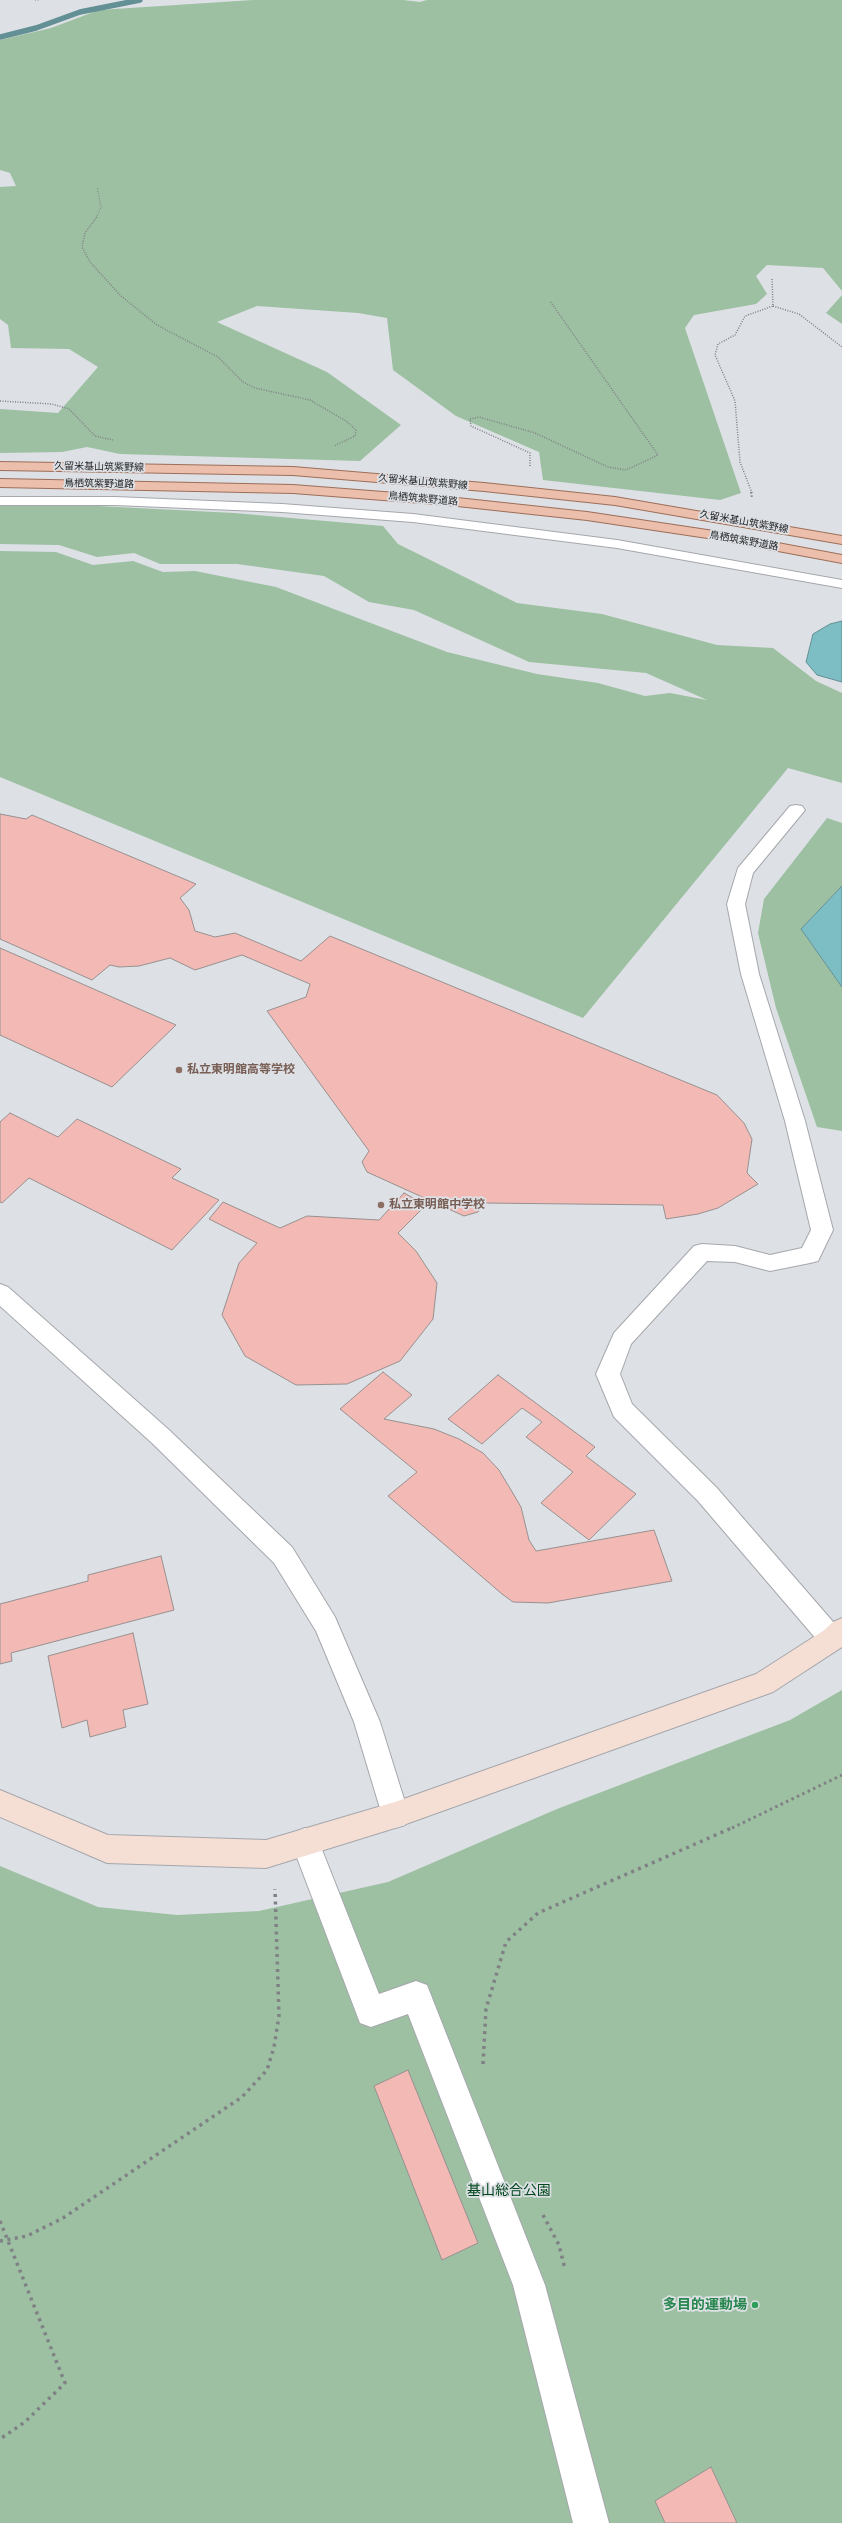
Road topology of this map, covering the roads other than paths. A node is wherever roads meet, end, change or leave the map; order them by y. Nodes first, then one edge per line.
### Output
1 (0, 466) edge
2 (0, 483) edge
3 (0, 500) edge
4 (842, 540) edge
5 (842, 559) edge
6 (842, 584) edge
7 (796, 810) dead end
8 (0, 1293) edge
9 (837, 1635) edge
10 (0, 1803) edge
11 (395, 1815) junction
12 (305, 1842) junction
13 (590, 2523) edge

1 - 4 main road, 久留米基山筑紫野線
2 - 5 main road, 鳥栖筑紫野道路
3 - 6 street
7 - 9 street
8 - 11 street
9 - 11 street
10 - 12 street
11 - 12 street
12 - 13 street

